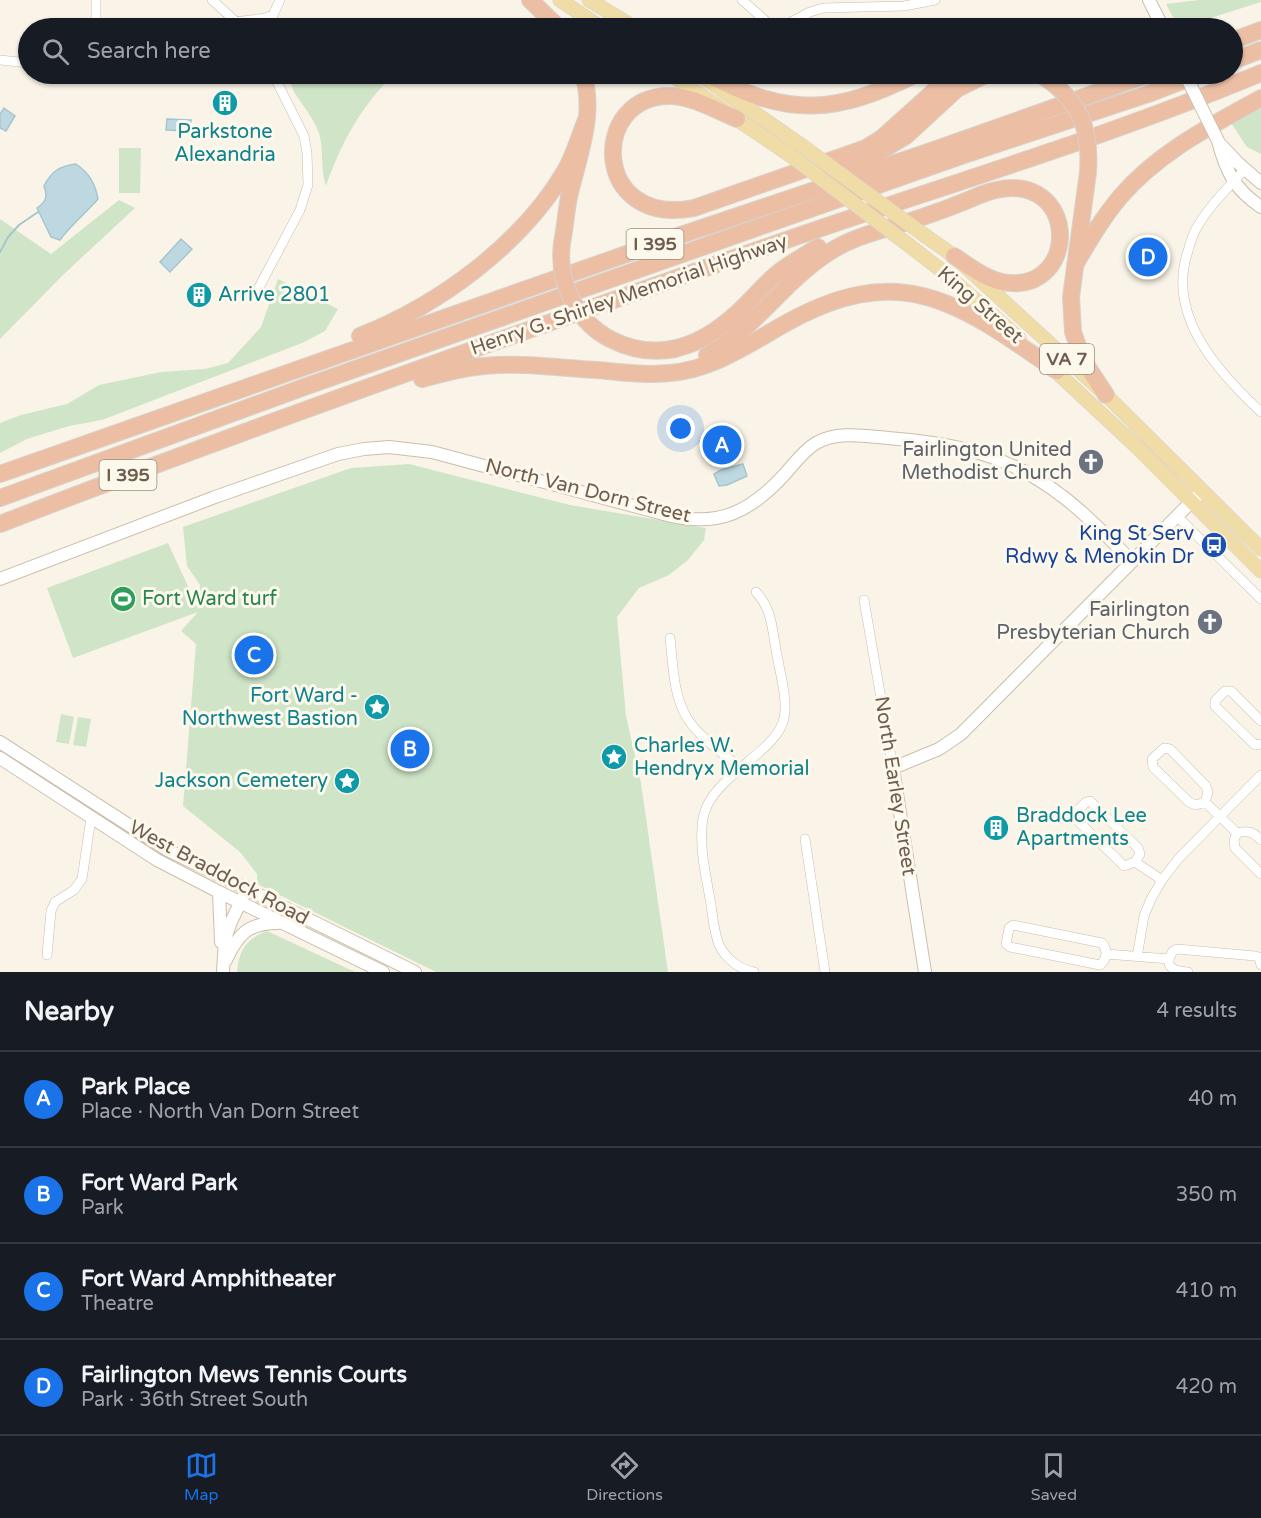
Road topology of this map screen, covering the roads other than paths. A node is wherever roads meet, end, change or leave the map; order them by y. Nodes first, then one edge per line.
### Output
1 (96, 0) edge
2 (212, 0) edge
3 (280, 0) edge
4 (530, 0) edge
5 (560, 0) edge
6 (589, 0) edge
7 (742, 0) edge
8 (935, 0) edge
9 (1149, 0) edge
10 (273, 15) junction
11 (96, 18) edge
12 (231, 18) edge
13 (265, 18) edge
14 (273, 18) edge
15 (549, 18) edge
16 (587, 18) edge
17 (619, 18) edge
18 (762, 18) edge
19 (798, 18) edge
20 (1158, 18) edge
21 (1261, 21) edge
22 (1243, 26) edge
23 (1261, 30) edge
24 (1243, 37) edge
25 (1261, 50) edge
26 (1243, 57) edge
27 (0, 60) edge
28 (18, 62) edge
29 (1261, 73) edge
30 (1243, 80) edge
31 (278, 84) edge
32 (585, 84) edge
33 (685, 84) edge
34 (713, 84) edge
35 (729, 84) edge
36 (894, 84) edge
37 (941, 84) edge
38 (967, 84) edge
39 (1053, 84) edge
40 (1121, 84) edge
41 (1174, 84) edge
42 (1190, 84) edge
43 (1232, 84) edge
44 (1261, 98) edge
45 (737, 119) junction
46 (586, 120) junction
47 (1218, 141) junction
48 (1245, 169) junction
49 (1233, 182) junction
50 (1261, 183) edge
51 (953, 184) junction
52 (1261, 207) edge
53 (672, 238) junction
54 (954, 256) junction
55 (1075, 265) junction
56 (256, 293) dead end
57 (1057, 371) junction
58 (646, 374) junction
59 (1106, 394) junction
60 (1261, 411) edge
61 (162, 416) junction
62 (257, 428) junction
63 (0, 474) edge
64 (1202, 491) junction
65 (0, 498) edge
66 (1191, 502) junction
67 (1177, 516) junction
68 (0, 524) edge
69 (1261, 549) edge
70 (1132, 561) junction
71 (1261, 571) edge
72 (0, 579) edge
73 (756, 592) dead end
74 (1261, 599) edge
75 (864, 600) dead end
76 (670, 638) dead end
77 (1261, 721) edge
78 (0, 742) edge
79 (1261, 744) edge
80 (0, 758) edge
81 (740, 768) junction
82 (893, 768) junction
83 (1261, 775) edge
84 (1205, 802) junction
85 (1221, 816) junction
86 (91, 818) junction
87 (1237, 833) junction
88 (806, 839) dead end
89 (1261, 840) edge
90 (1135, 862) junction
91 (1261, 874) edge
92 (1162, 880) junction
93 (245, 890) junction
94 (219, 892) junction
95 (241, 903) junction
96 (281, 922) junction
97 (1106, 954) junction
98 (47, 956) dead end
99 (1137, 957) junction
100 (1169, 959) junction
101 (223, 964) edge
102 (1261, 965) edge
103 (383, 972) edge
104 (415, 972) edge
105 (754, 972) edge
106 (825, 972) edge
107 (925, 972) edge
108 (1188, 972) edge

1 - 11 street
2 - 12 street
3 - 10 street
4 - 15 highway
5 - 16 main road
6 - 17 main road
7 - 18 street
8 - 19 street
9 - 20 main road
10 - 13 street
10 - 14 street
21 - 22 highway
23 - 24 highway
25 - 26 highway
27 - 28 street
29 - 30 highway, Henry G. Shirley Memorial Highway / I 395
31 - 56 street
32 - 46 highway
33 - 45 main road, King Street / VA 7
34 - 54 main road, King Street / VA 7, bridge
35 - 36 highway
37 - 45 highway
38 - 53 highway
39 - 55 highway, bridge
40 - 53 highway, Henry G. Shirley Memorial Highway / I 395
41 - 65 highway
42 - 47 main road, bridge
43 - 51 highway, Henry G. Shirley Memorial Highway / I 395
44 - 55 highway
45 - 57 main road, King Street / VA 7, bridge
46 - 51 highway, bridge
46 - 61 highway
47 - 48 main road
47 - 49 main road
48 - 49 street
48 - 50 main road
49 - 52 main road
49 - 60 street
51 - 62 highway, Henry G. Shirley Memorial Highway / I 395
53 - 61 highway, Henry G. Shirley Memorial Highway / I 395
54 - 58 highway
54 - 59 main road, King Street / VA 7
55 - 59 highway
57 - 58 highway
57 - 66 main road, King Street / VA 7
58 - 62 highway
59 - 64 main road, King Street / VA 7
61 - 63 highway, Henry G. Shirley Memorial Highway / I 395
62 - 68 highway, Henry G. Shirley Memorial Highway / I 395
64 - 66 main road
64 - 69 main road, King Street / VA 7
66 - 67 main road
66 - 71 main road, King Street / VA 7
67 - 70 main road
67 - 74 street
70 - 72 main road, North Van Dorn Street
70 - 82 main road
73 - 81 street
75 - 82 street, North Earley Street
76 - 81 street
77 - 79 street
78 - 93 main road, West Braddock Road
80 - 86 main road, West Braddock Road
81 - 105 street
82 - 107 main road, North Earley Street
83 - 85 street
84 - 84 street
84 - 85 street
85 - 87 street
85 - 92 street
86 - 94 main road, West Braddock Road
86 - 98 street
87 - 89 street
87 - 91 street
88 - 106 street
90 - 90 street
90 - 92 street
92 - 99 street
93 - 95 main road
93 - 104 main road, West Braddock Road
94 - 95 main road, West Braddock Road
94 - 101 main road
95 - 96 main road, West Braddock Road
95 - 101 main road
96 - 101 main road
96 - 103 main road, West Braddock Road
97 - 97 street
97 - 99 street
99 - 100 street
100 - 102 street
100 - 108 street

